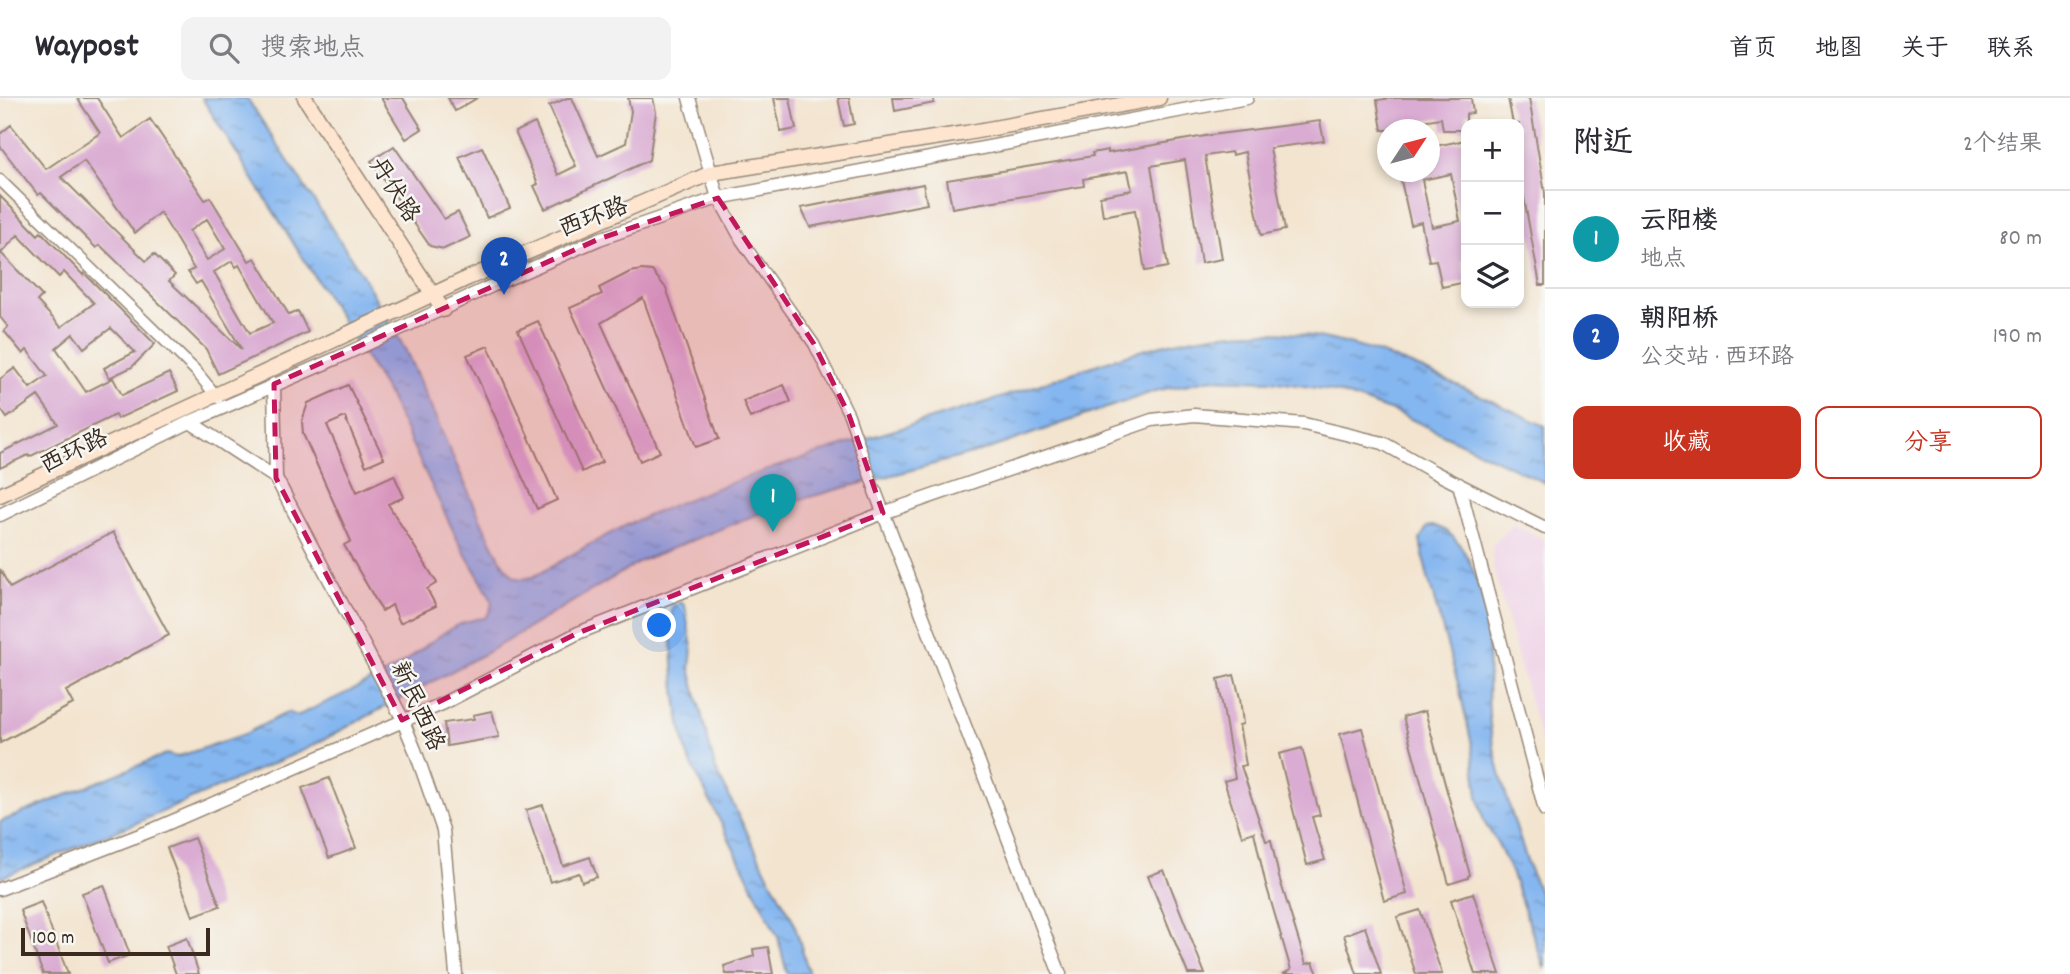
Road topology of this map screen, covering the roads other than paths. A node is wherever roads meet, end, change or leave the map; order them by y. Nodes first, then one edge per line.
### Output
1 (305, 98) edge
2 (689, 98) edge
3 (1160, 98) edge
4 (1247, 98) edge
5 (711, 173) junction
6 (0, 180) edge
7 (718, 198) junction
8 (434, 295) junction
9 (443, 310) junction
10 (274, 384) junction
11 (220, 401) junction
12 (190, 422) junction
13 (275, 478) junction
14 (1459, 484) junction
15 (875, 491) joint
16 (0, 495) edge
17 (883, 513) junction
18 (0, 515) edge
19 (1545, 527) edge
20 (401, 717) junction
21 (1545, 810) edge
22 (0, 888) edge
23 (456, 974) edge
24 (1060, 974) edge

1 - 8 main road, 丹伏路
2 - 5 street
3 - 5 main road, 西环路
4 - 7 street, 西环路
5 - 7 street
5 - 8 main road, 西环路
6 - 11 street
7 - 9 street, 西环路
7 - 15 street
8 - 9 main road, 丹伏路
8 - 11 main road, 西环路
9 - 10 street, 西环路
10 - 11 street, 西环路
10 - 13 street, 新民西路
11 - 12 street, 西环路
11 - 16 main road, 西环路
12 - 13 street, 新民西路
12 - 18 street, 西环路
13 - 20 street, 新民西路
14 - 17 street
14 - 19 street
14 - 21 street
15 - 17 street
17 - 20 street
17 - 24 street
20 - 22 street
20 - 23 street, 新民西路

